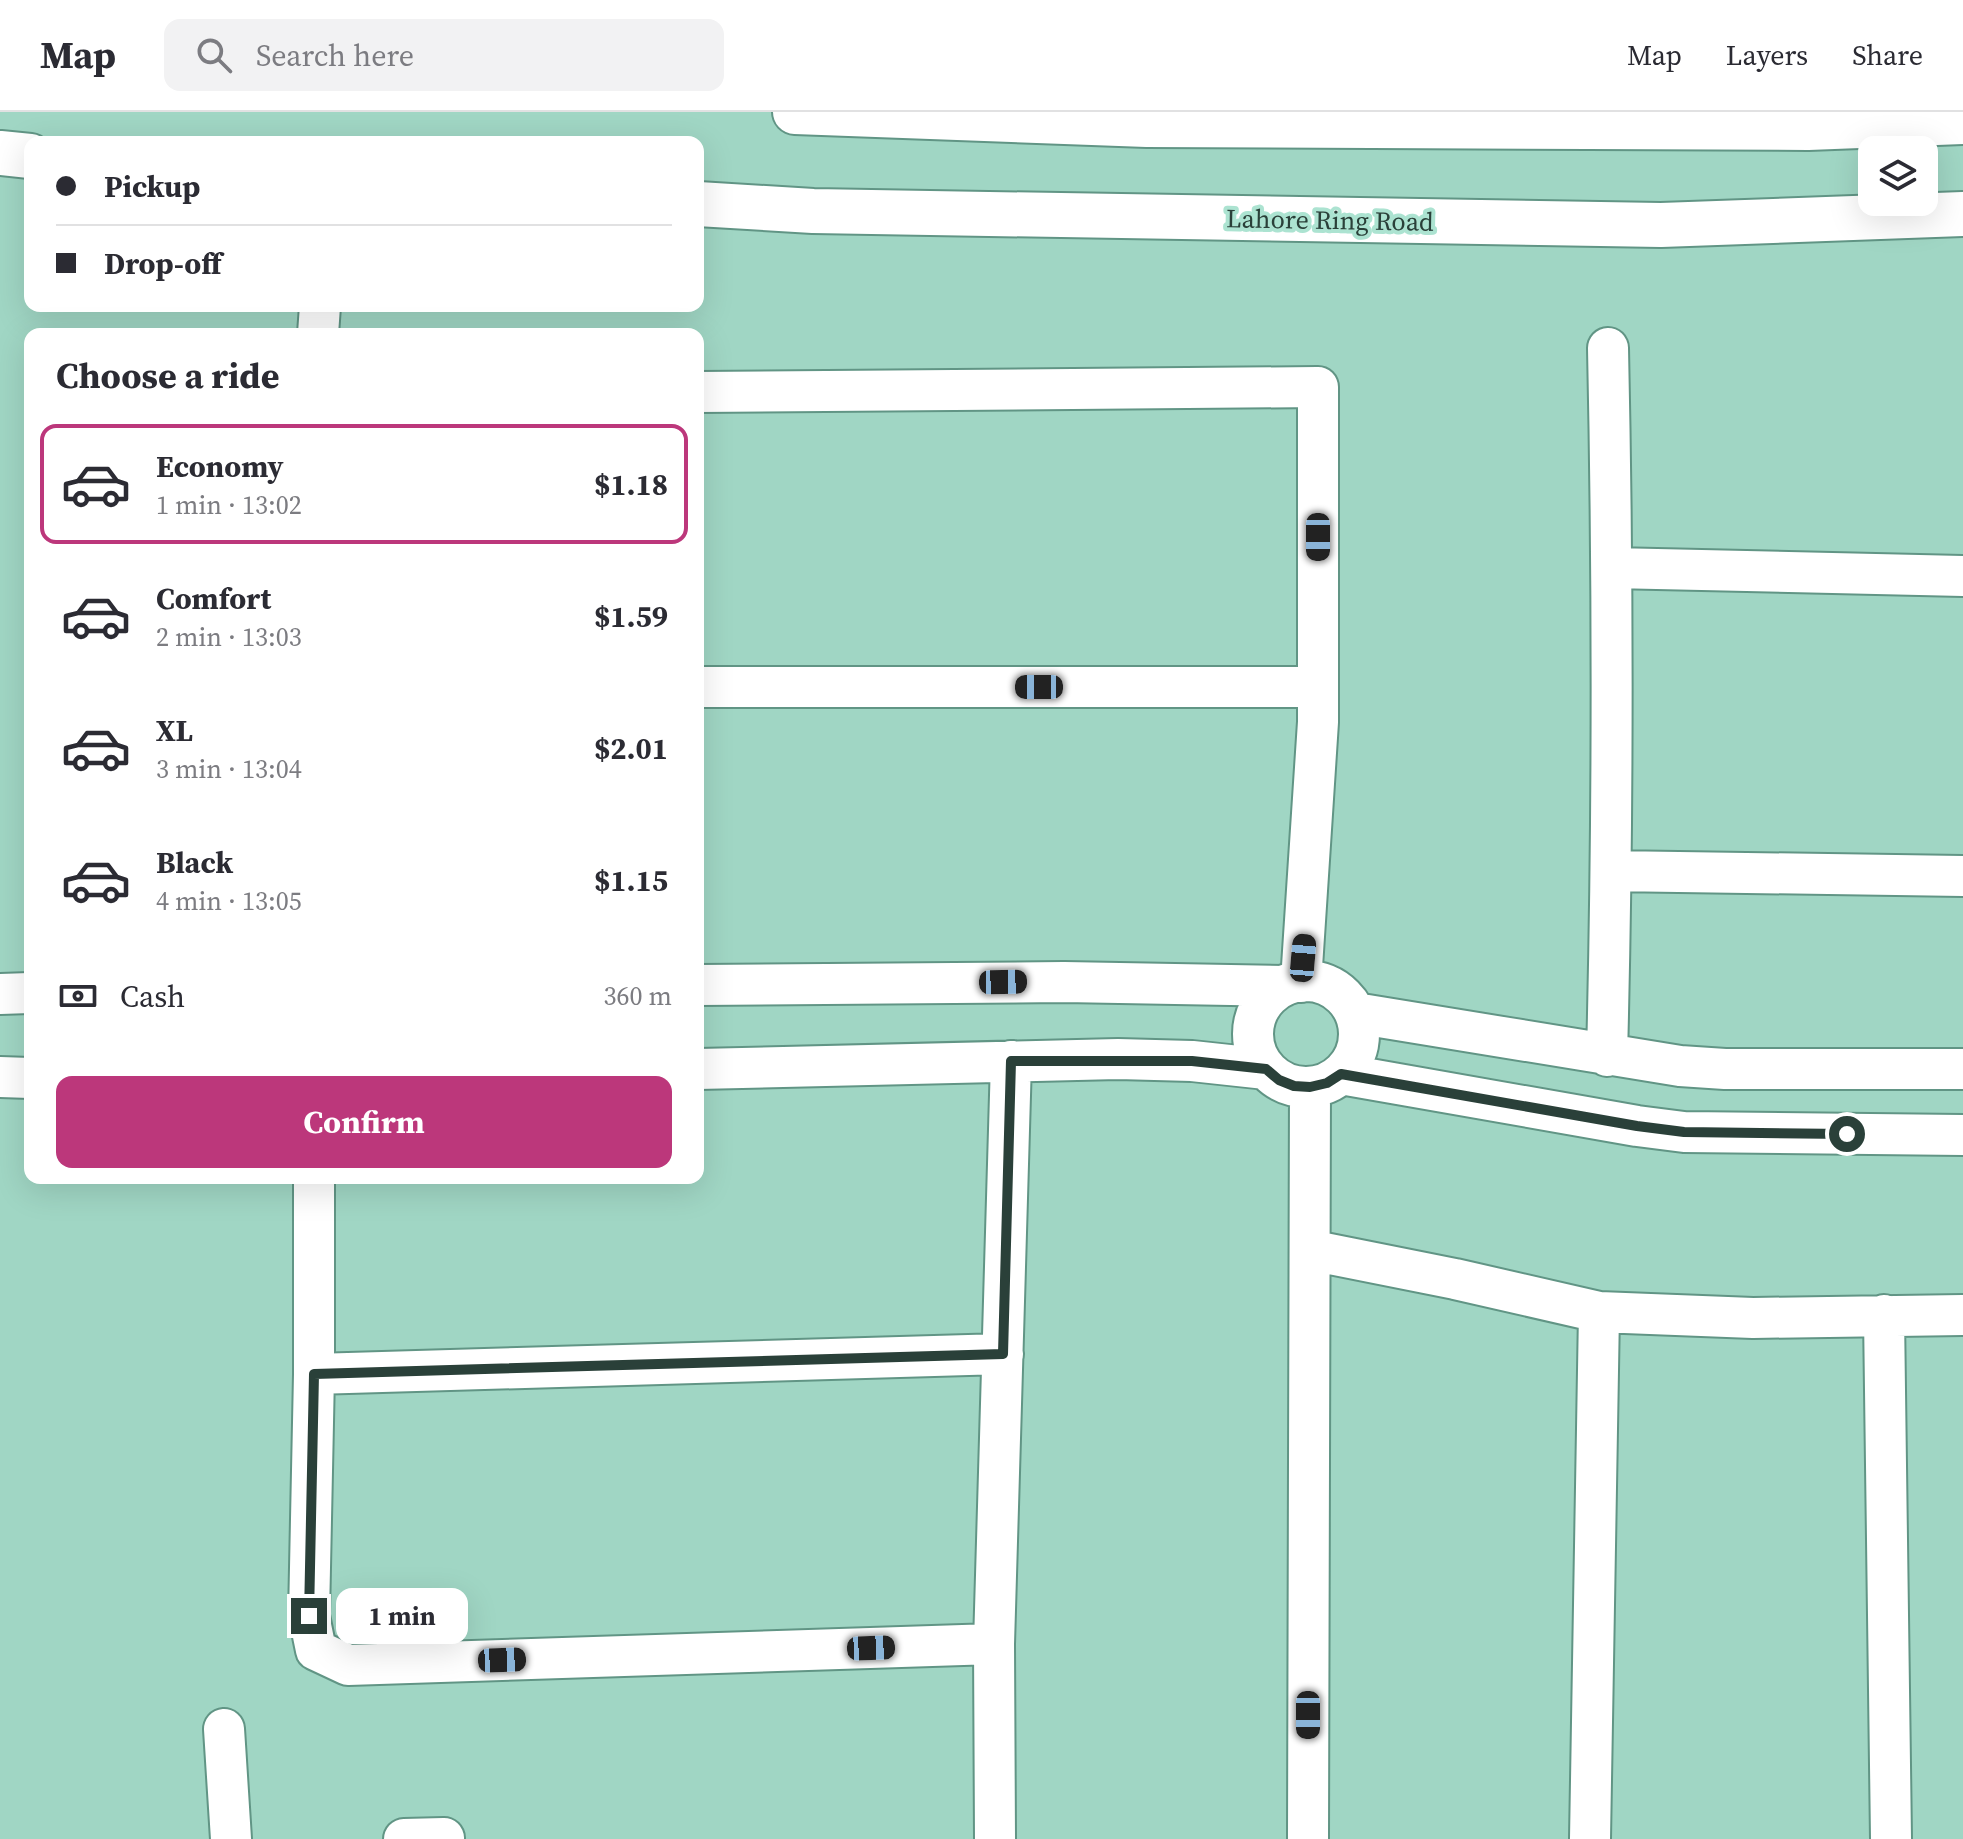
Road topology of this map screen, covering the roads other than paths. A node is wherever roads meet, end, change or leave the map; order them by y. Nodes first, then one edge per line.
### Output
1 (795, 112) edge
2 (1963, 122) edge
3 (704, 204) edge
4 (1963, 214) edge
5 (1608, 348) dead end
6 (704, 392) edge
7 (1612, 568) junction
8 (1963, 576) edge
9 (704, 687) edge
10 (1318, 687) junction
11 (1611, 871) junction
12 (1963, 876) edge
13 (1293, 984) junction
14 (704, 985) edge
15 (24, 993) edge
16 (0, 994) edge
17 (1355, 1013) junction
18 (1607, 1056) junction
19 (1011, 1061) junction
20 (704, 1069) edge
21 (1266, 1069) junction
22 (1963, 1069) edge
23 (0, 1077) edge
24 (24, 1078) edge
25 (1326, 1080) junction
26 (1963, 1135) edge
27 (314, 1184) edge
28 (1310, 1250) junction
29 (1599, 1312) junction
30 (1884, 1315) junction
31 (1963, 1315) edge
32 (1003, 1354) junction
33 (314, 1374) junction
34 (994, 1644) junction
35 (224, 1729) dead end
36 (444, 1838) edge
37 (231, 1839) edge
38 (404, 1839) edge
39 (995, 1839) edge
40 (1308, 1839) edge
41 (1590, 1839) edge
42 (1891, 1839) edge

1 - 2 highway
3 - 4 highway, Lahore Ring Road
5 - 7 street
6 - 10 street
7 - 8 street
7 - 11 street
9 - 10 street
10 - 13 street
11 - 12 street
11 - 18 street
13 - 14 street
13 - 17 street
13 - 21 street
15 - 16 street
17 - 18 street
17 - 25 street
18 - 22 street
19 - 20 street
19 - 21 street
19 - 32 street
21 - 25 street
23 - 24 street
25 - 26 street
25 - 28 street
27 - 33 street
28 - 29 street
28 - 40 street
29 - 30 street
29 - 41 street
30 - 31 street
30 - 42 street
32 - 33 street
32 - 34 street
33 - 34 street
34 - 39 street
35 - 37 street
36 - 38 street

